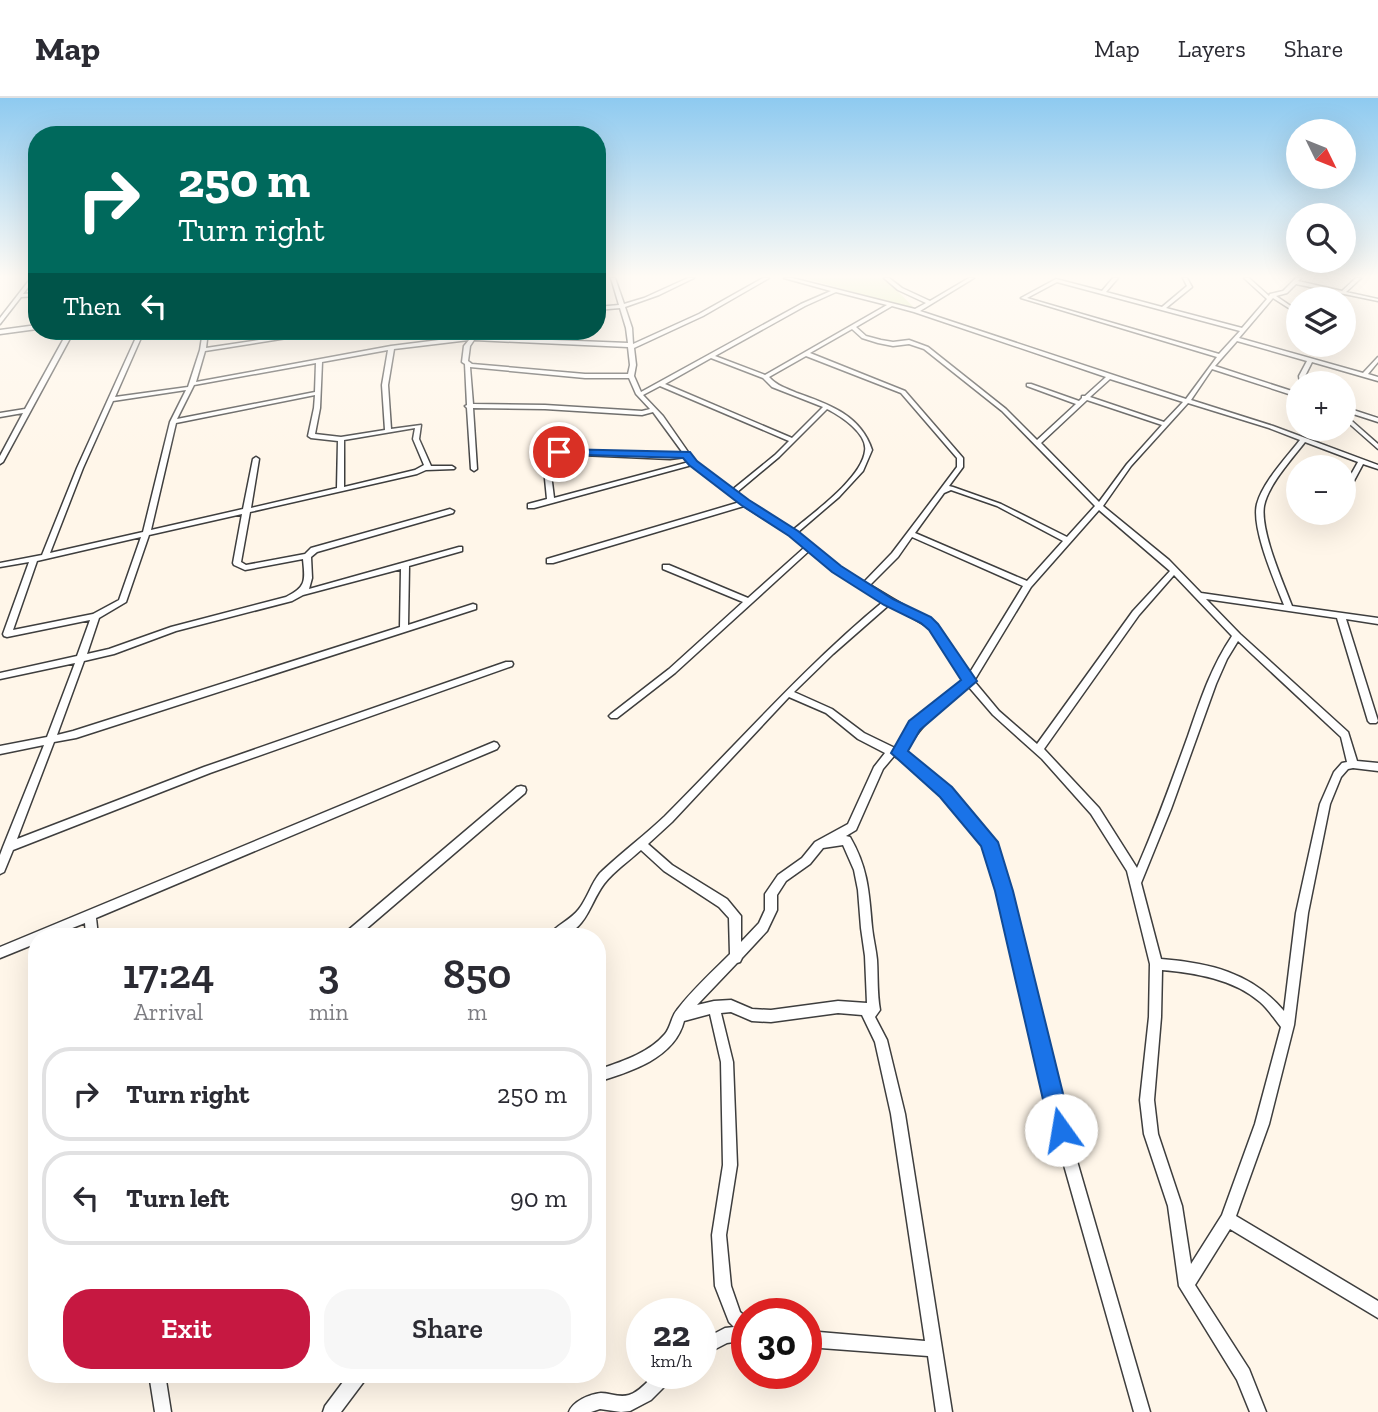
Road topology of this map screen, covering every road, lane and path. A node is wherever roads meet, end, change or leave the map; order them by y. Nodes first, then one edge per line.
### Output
1 (630, 339) edge
2 (645, 339) edge
3 (741, 339) edge
4 (834, 339) edge
5 (871, 339) edge
6 (1001, 339) edge
7 (1164, 339) edge
8 (1237, 339) edge
9 (1238, 339) edge
10 (66, 340) edge
11 (137, 340) edge
12 (204, 340) edge
13 (269, 340) edge
14 (456, 340) edge
15 (471, 340) edge
16 (541, 340) edge
17 (630, 346) junction
18 (391, 348) junction
19 (203, 350) junction
20 (1278, 350) junction
21 (1286, 350) edge
22 (807, 354) junction
23 (711, 356) junction
24 (1221, 356) junction
25 (1311, 359) junction
26 (1378, 359) edge
27 (319, 361) junction
28 (467, 365) junction
29 (1211, 367) junction
30 (1305, 371) edge
31 (1365, 374) junction
32 (631, 376) junction
33 (1110, 376) junction
34 (765, 377) junction
35 (1378, 379) edge
36 (660, 384) junction
37 (1029, 385) dead end
38 (190, 386) junction
39 (1286, 391) edge
40 (317, 393) junction
41 (639, 394) junction
42 (1084, 397) junction
43 (113, 399) junction
44 (1187, 401) junction
45 (1078, 403) junction
46 (821, 404) junction
47 (468, 406) junction
48 (655, 410) junction
49 (27, 411) junction
50 (1356, 413) edge
51 (0, 415) edge
52 (1378, 420) edge
53 (173, 422) junction
54 (1164, 424) junction
55 (1356, 427) edge
56 (388, 429) junction
57 (1286, 433) edge
58 (341, 439) junction
59 (792, 440) junction
60 (1302, 441) edge
61 (1310, 441) edge
62 (1037, 443) junction
63 (1378, 447) edge
64 (256, 459) dead end
65 (690, 459) junction
66 (1362, 460) junction
67 (0, 462) edge
68 (1378, 467) edge
69 (426, 468) junction
70 (452, 468) dead end
71 (474, 470) dead end
72 (1356, 471) edge
73 (340, 490) junction
74 (733, 492) junction
75 (942, 492) junction
76 (551, 500) junction
77 (745, 503) junction
78 (531, 506) dead end
79 (1099, 506) junction
80 (247, 511) junction
81 (450, 511) dead end
82 (793, 533) junction
83 (146, 534) junction
84 (912, 534) junction
85 (1069, 541) junction
86 (810, 547) junction
87 (459, 549) dead end
88 (45, 556) junction
89 (307, 556) junction
90 (34, 559) junction
91 (550, 561) dead end
92 (0, 565) edge
93 (405, 565) junction
94 (666, 567) dead end
95 (1174, 571) junction
96 (1028, 585) junction
97 (864, 586) junction
98 (304, 593) junction
99 (1201, 596) junction
100 (747, 601) junction
101 (888, 602) junction
102 (473, 607) dead end
103 (1289, 608) junction
104 (95, 616) junction
105 (1340, 616) junction
106 (1378, 621) edge
107 (404, 627) junction
108 (1237, 636) junction
109 (82, 659) junction
110 (509, 664) dead end
111 (0, 676) edge
112 (969, 681) junction
113 (790, 694) junction
114 (614, 716) dead end
115 (1373, 722) dead end
116 (49, 740) junction
117 (494, 746) dead end
118 (0, 750) edge
119 (1038, 750) junction
120 (896, 752) junction
121 (1353, 764) junction
122 (1378, 767) edge
123 (521, 790) dead end
124 (852, 827) junction
125 (846, 840) junction
126 (641, 844) junction
127 (819, 845) junction
128 (8, 847) junction
129 (0, 869) edge
130 (1136, 882) junction
131 (90, 916) junction
132 (60, 928) edge
133 (91, 928) edge
134 (358, 928) edge
135 (564, 928) edge
136 (28, 941) edge
137 (0, 953) edge
138 (736, 958) junction
139 (1156, 964) junction
140 (714, 1007) junction
141 (874, 1010) junction
142 (679, 1016) junction
143 (1288, 1025) junction
144 (606, 1073) edge
145 (1228, 1219) junction
146 (1187, 1286) junction
147 (731, 1309) edge
148 (1378, 1310) edge
149 (822, 1340) edge
150 (933, 1349) junction
151 (158, 1383) edge
152 (352, 1383) edge
153 (649, 1389) edge
154 (163, 1412) edge
155 (331, 1412) edge
156 (577, 1412) edge
157 (944, 1412) edge
158 (1142, 1412) edge
159 (1258, 1412) edge

1 - 17 street
2 - 17 street
3 - 23 street
4 - 22 street
5 - 62 street
6 - 33 street
7 - 24 street
8 - 24 street
9 - 20 street
10 - 49 street
11 - 43 street
12 - 19 street
13 - 19 street
14 - 18 street
15 - 28 street
16 - 17 street
17 - 32 street
18 - 27 street
18 - 56 street
19 - 38 street
20 - 21 street
20 - 25 street
22 - 34 street
22 - 75 street
23 - 34 street
23 - 36 street
24 - 29 street
25 - 30 street
25 - 31 street
26 - 31 street
27 - 38 street
27 - 40 street
28 - 32 street
28 - 47 street
29 - 39 street
29 - 44 street
31 - 35 street
32 - 41 street
33 - 42 street
33 - 44 street
34 - 46 street
36 - 41 street
36 - 59 street
37 - 45 street
38 - 43 street
38 - 53 street
40 - 53 street
40 - 58 street
41 - 48 street
42 - 45 street
42 - 54 street
43 - 88 street
44 - 54 street
44 - 57 street
45 - 62 street
46 - 59 street
46 - 82 street
47 - 48 street
47 - 71 street
48 - 65 street
49 - 51 street
49 - 67 street
50 - 52 street
53 - 83 street
54 - 79 street
55 - 63 street
56 - 58 street
56 - 69 street
58 - 73 street
59 - 74 street
60 - 103 street
61 - 66 street
62 - 79 street
64 - 80 street
65 - 74 street
65 - 76 street
65 - 76 street
66 - 68 street
66 - 72 street
69 - 70 street
69 - 73 street
73 - 80 street
74 - 77 street
75 - 84 street
75 - 85 street
76 - 78 street
77 - 82 street
77 - 91 street
79 - 85 street
79 - 95 street
80 - 83 street
80 - 89 street
81 - 89 street
82 - 86 street
83 - 88 street
83 - 104 street
84 - 96 street
84 - 97 street
85 - 96 street
86 - 97 street
86 - 100 street
87 - 93 street
88 - 90 street
89 - 98 street
90 - 92 street
90 - 104 street
93 - 98 street
93 - 107 street
94 - 100 street
95 - 99 street
95 - 119 street
96 - 112 street
97 - 101 street
98 - 109 street
99 - 103 street
99 - 108 street
100 - 114 street
101 - 112 street
101 - 113 street
102 - 107 street
103 - 105 street
104 - 109 street
105 - 106 street
105 - 115 street
107 - 116 street
108 - 121 street
108 - 130 street
109 - 111 street
109 - 116 street
110 - 128 street
112 - 119 street
112 - 120 street
113 - 120 street
113 - 126 street
116 - 118 street
116 - 128 street
117 - 131 street
119 - 130 street
120 - 124 street
120 - 158 street
121 - 122 street
121 - 143 street
123 - 134 street
124 - 125 street
124 - 127 street
125 - 127 street
125 - 141 street
126 - 135 street
126 - 138 street
127 - 138 street
128 - 129 street
130 - 139 street
131 - 132 street
131 - 133 street
136 - 137 street
138 - 142 street
139 - 143 street
139 - 146 street
140 - 141 street
140 - 142 street
140 - 147 street
141 - 150 street
142 - 144 street
143 - 145 street
145 - 146 street
145 - 148 street
146 - 159 street
149 - 150 street
150 - 157 street
151 - 154 street
152 - 155 street
153 - 156 street

